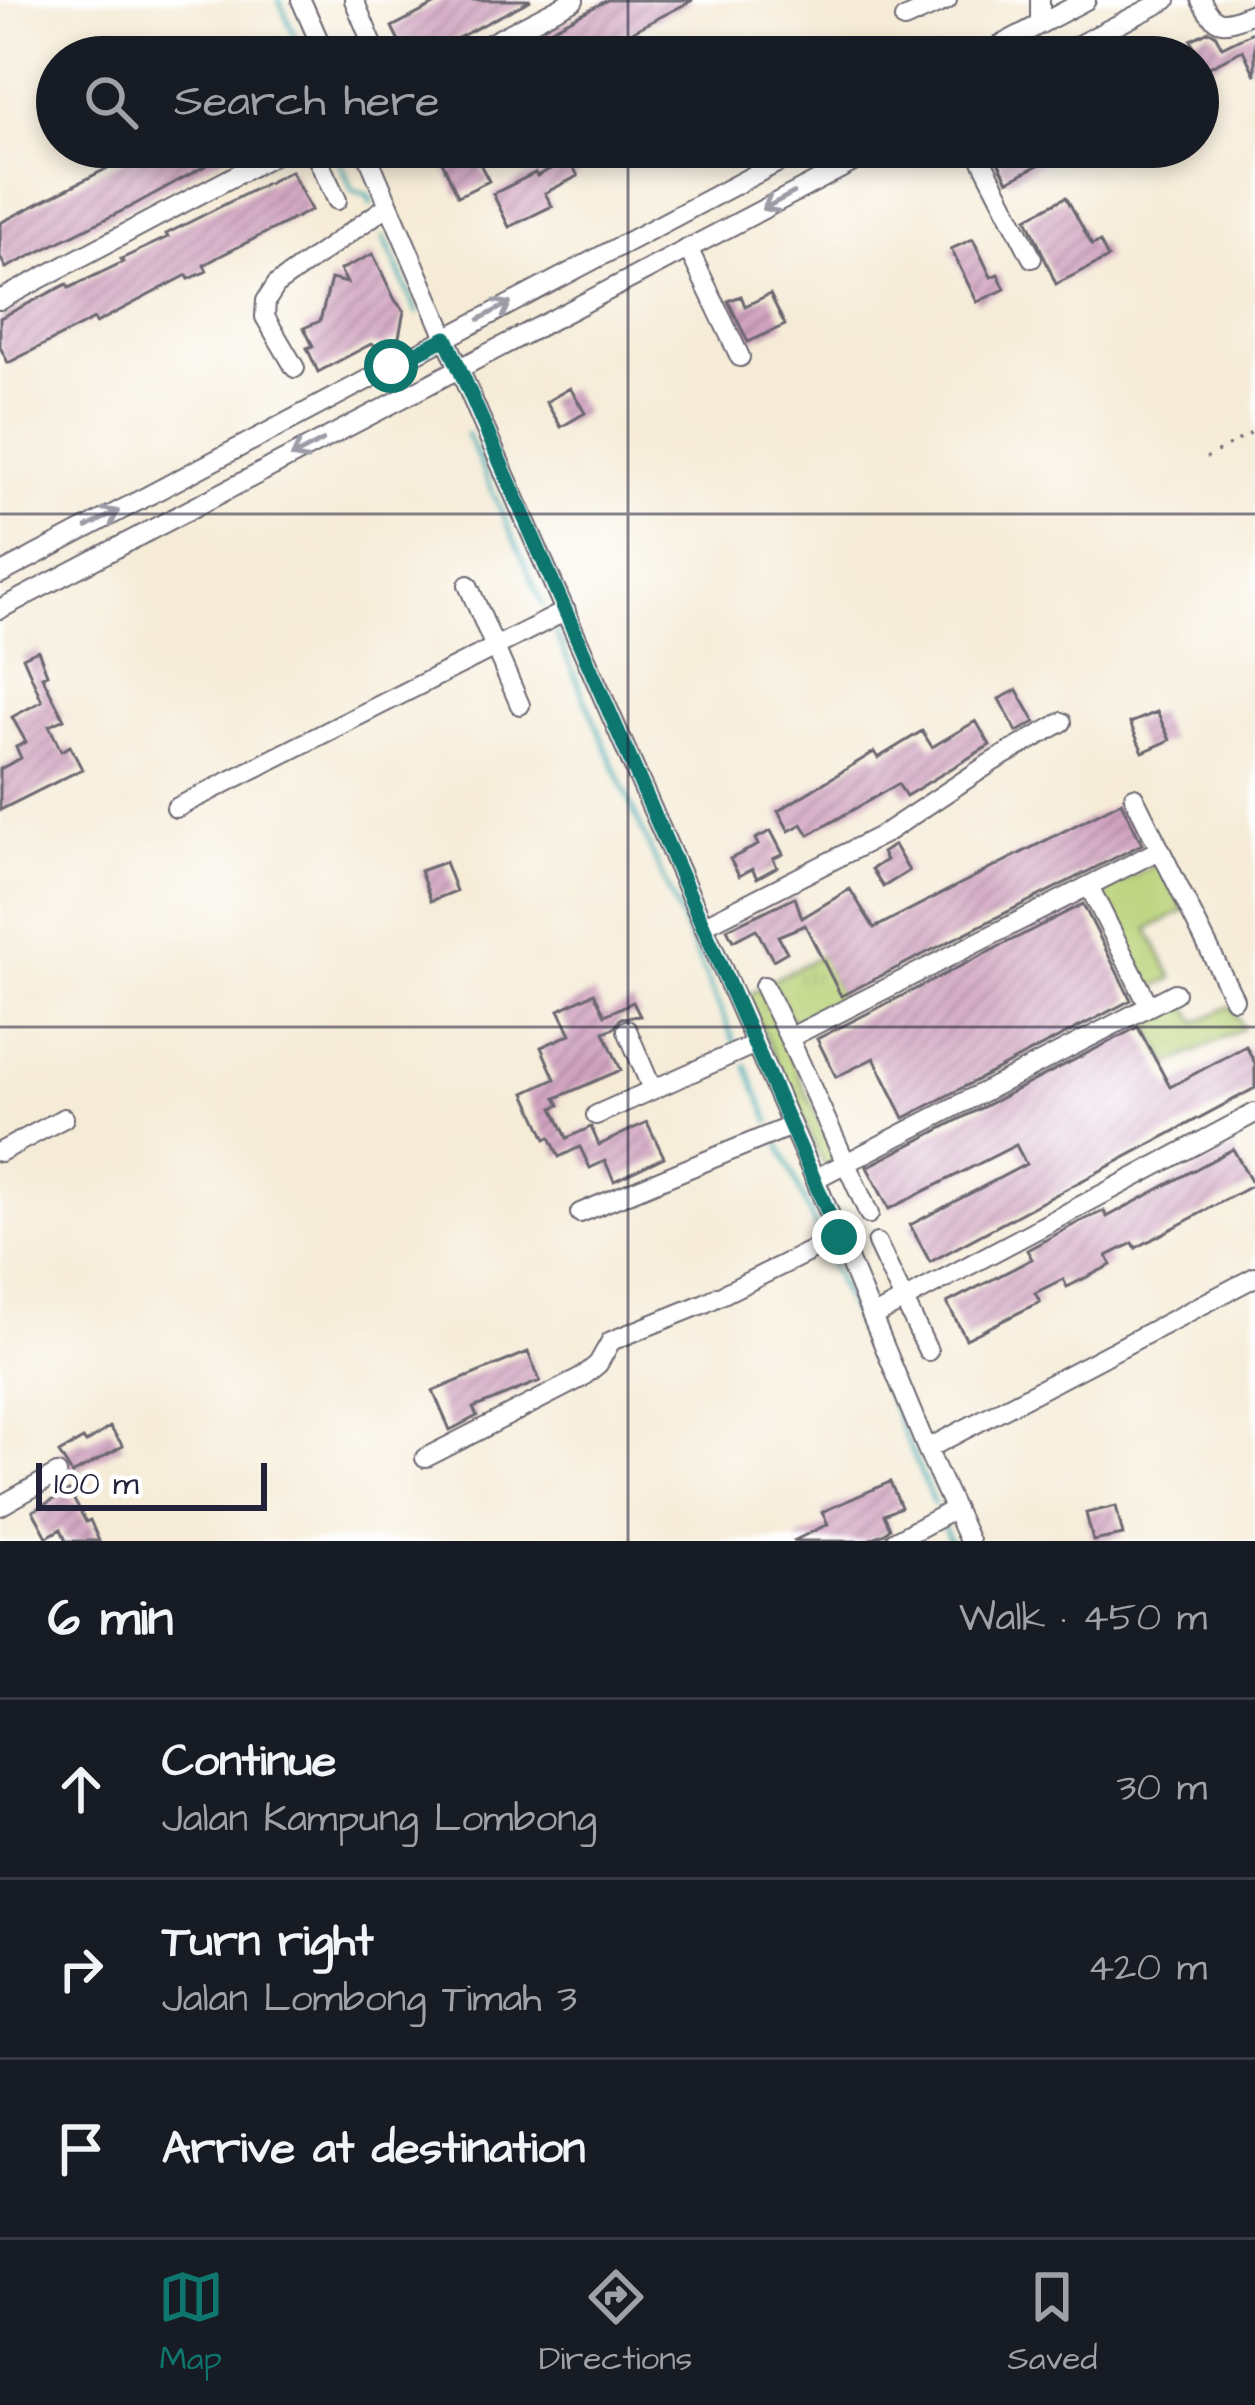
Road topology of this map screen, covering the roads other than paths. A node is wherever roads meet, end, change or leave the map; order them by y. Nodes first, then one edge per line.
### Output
1 (301, 0) edge
2 (354, 0) edge
3 (574, 0) edge
4 (947, 0) edge
5 (1040, 0) edge
6 (1086, 0) edge
7 (1166, 0) edge
8 (1201, 0) edge
9 (1255, 12) edge
10 (904, 19) dead end
11 (1040, 24) junction
12 (317, 36) edge
13 (369, 36) edge
14 (505, 36) edge
15 (1017, 36) edge
16 (1096, 36) edge
17 (249, 168) edge
18 (322, 168) edge
19 (373, 168) edge
20 (767, 168) edge
21 (842, 168) edge
22 (986, 168) edge
23 (337, 200) dead end
24 (389, 205) junction
25 (688, 248) junction
26 (1032, 258) dead end
27 (0, 300) edge
28 (446, 338) junction
29 (740, 357) dead end
30 (295, 368) dead end
31 (460, 370) junction
32 (0, 574) edge
33 (468, 585) dead end
34 (0, 609) edge
35 (566, 610) junction
36 (495, 646) junction
37 (520, 705) dead end
38 (1062, 722) dead end
39 (1134, 796) dead end
40 (176, 808) dead end
41 (1159, 850) junction
42 (1089, 886) junction
43 (703, 926) junction
44 (764, 986) dead end
45 (1174, 993) dead end
46 (1234, 999) dead end
47 (1149, 1006) junction
48 (627, 1030) dead end
49 (789, 1038) junction
50 (754, 1044) junction
51 (652, 1089) junction
52 (1255, 1113) edge
53 (596, 1115) dead end
54 (64, 1118) dead end
55 (791, 1126) junction
56 (0, 1152) edge
57 (846, 1164) junction
58 (815, 1179) junction
59 (580, 1213) dead end
60 (869, 1214) dead end
61 (839, 1237) junction
62 (877, 1243) dead end
63 (1255, 1276) edge
64 (904, 1300) junction
65 (874, 1316) junction
66 (928, 1351) dead end
67 (927, 1449) junction
68 (424, 1458) dead end
69 (57, 1474) dead end
70 (0, 1506) edge
71 (955, 1509) junction
72 (895, 1541) edge
73 (969, 1541) edge

1 - 12 street
2 - 13 street
3 - 14 street
4 - 10 street
5 - 11 street
6 - 11 street
7 - 16 street
8 - 9 street
11 - 15 street
17 - 27 street
18 - 23 street
19 - 24 street
28 -> 20 street
21 -> 25 street
22 - 26 street
24 - 28 street
24 - 30 street
25 - 29 street
25 - 31 street
28 - 31 street
32 -> 28 street
31 -> 34 street
31 - 35 street
33 - 36 street
35 - 36 street
35 - 43 street
36 - 37 street
36 - 40 street
38 - 43 street
39 - 41 street
41 - 42 street
41 - 46 street
42 - 47 street
42 - 49 street
43 - 50 street
44 - 49 street
45 - 47 street
47 - 57 street
48 - 51 street
49 - 57 street
50 - 51 street
50 - 55 street
51 - 53 street
52 - 64 street
54 - 56 street
55 - 58 street
55 - 59 street
57 - 58 street
57 - 60 street
58 - 61 street
61 - 65 street
61 - 68 street
62 - 64 street
63 - 67 street
64 - 65 street
64 - 66 street
65 - 67 street
67 - 71 street
69 - 70 street
71 - 72 street
71 - 73 street

